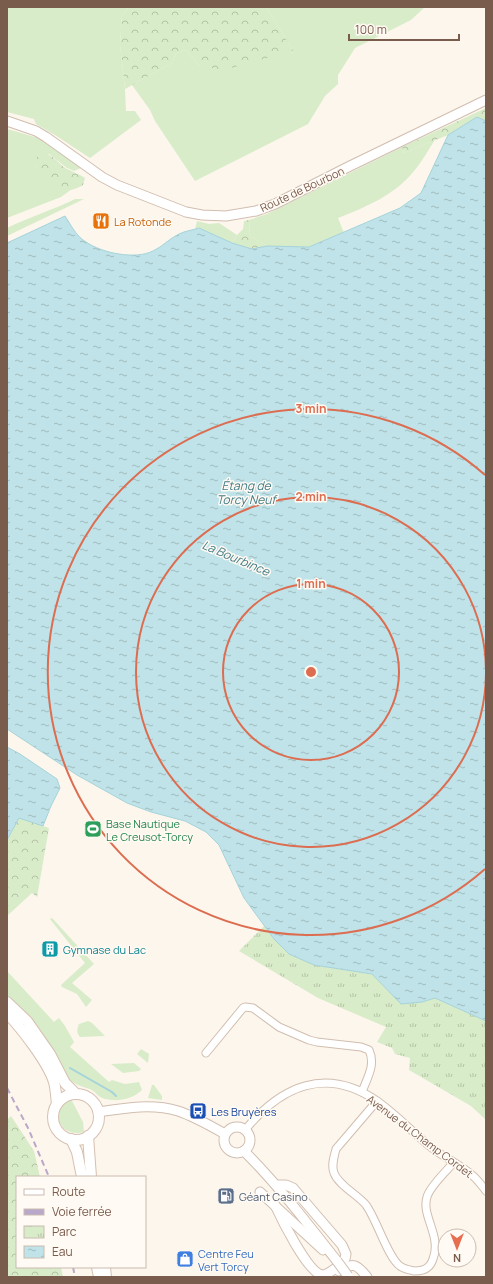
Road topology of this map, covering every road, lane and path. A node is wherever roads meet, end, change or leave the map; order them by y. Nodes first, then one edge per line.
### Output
1 (486, 100) edge
2 (7, 121) edge
3 (7, 1002) edge
4 (7, 1012) edge
5 (206, 1053) dead end
6 (362, 1092) junction
7 (76, 1094) junction
8 (377, 1101) junction
9 (57, 1104) junction
10 (98, 1112) junction
11 (245, 1130) junction
12 (225, 1134) junction
13 (88, 1136) junction
14 (71, 1139) junction
15 (244, 1151) junction
16 (454, 1163) junction
17 (82, 1176) edge
18 (91, 1176) edge
19 (276, 1185) junction
20 (486, 1191) edge
21 (260, 1192) dead end
22 (275, 1206) junction
23 (337, 1261) junction
24 (348, 1276) edge
25 (332, 1277) edge
26 (367, 1277) edge

1 - 2 street, Route de Bourbon
3 - 7 main road
4 - 9 main road
5 - 6 street
6 - 8 street, Avenue du Champ Cordet
6 - 11 street, Avenue du Champ Cordet
7 - 9 main road
7 - 10 main road
8 - 16 street, Avenue du Champ Cordet
8 - 16 street
9 - 14 main road
10 - 12 street
10 - 13 main road
11 - 12 street
11 - 15 street
12 - 15 street
13 - 14 main road
13 - 18 main road
14 - 17 main road
15 - 19 street
16 - 20 street, Avenue du Champ Cordet
19 - 22 street
19 - 23 street
21 - 22 street
22 - 23 street
23 - 24 street, bridge
25 - 26 street

